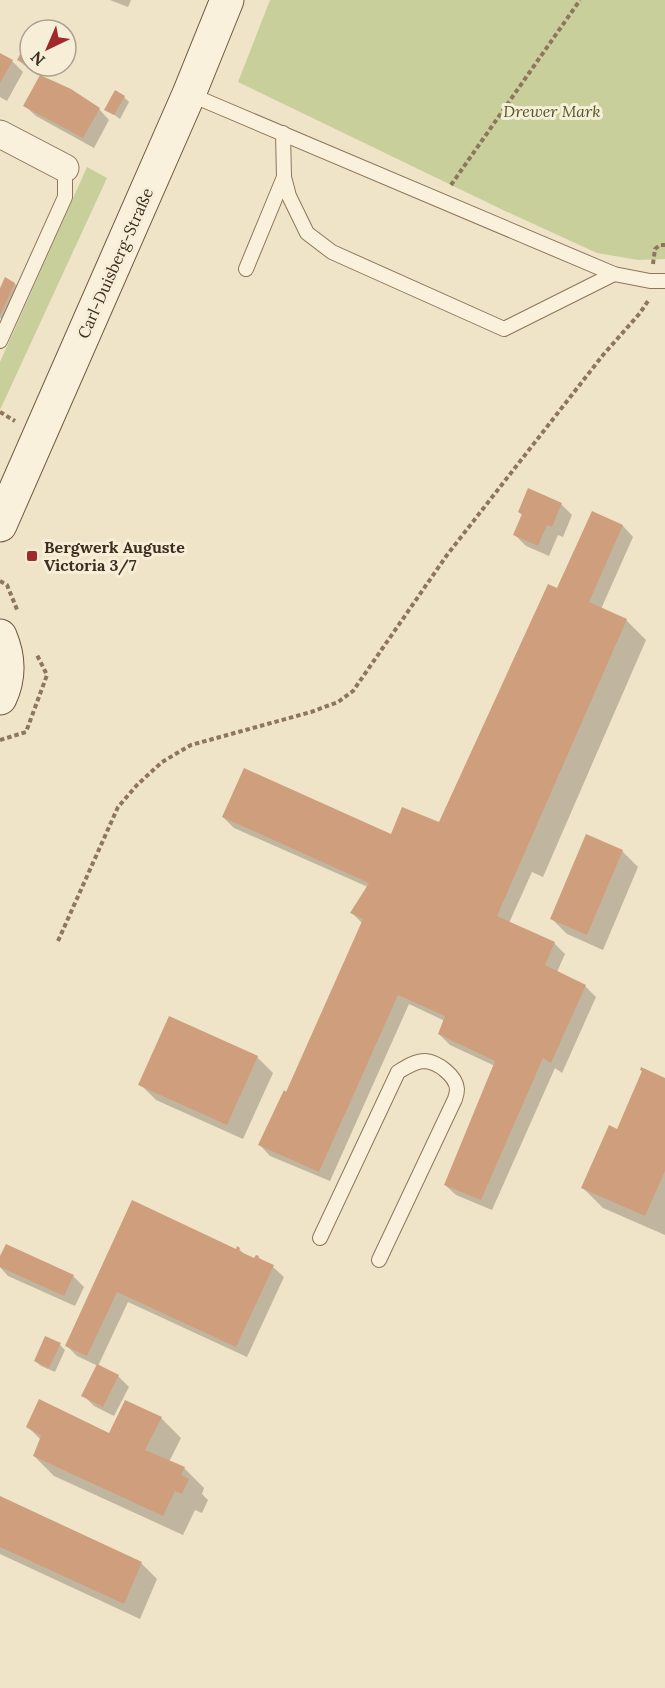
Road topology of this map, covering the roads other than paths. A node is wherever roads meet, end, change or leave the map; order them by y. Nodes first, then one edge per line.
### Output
1 (227, 0) edge
2 (189, 94) junction
3 (283, 133) junction
4 (0, 134) edge
5 (65, 168) joint
6 (284, 177) junction
7 (246, 269) dead end
8 (614, 274) junction
9 (665, 281) edge
10 (0, 341) edge
11 (0, 525) edge
12 (0, 636) edge
13 (0, 698) edge
14 (320, 1238) dead end
15 (379, 1260) dead end

1 - 2 main road, Carl-Duisberg-Straße
2 - 3 lane
2 - 11 main road, Carl-Duisberg-Straße
3 - 6 lane
3 - 8 lane
4 - 5 street
5 - 10 lane
6 - 7 lane
6 - 8 lane
8 - 9 lane
12 - 13 main road
14 - 15 lane

